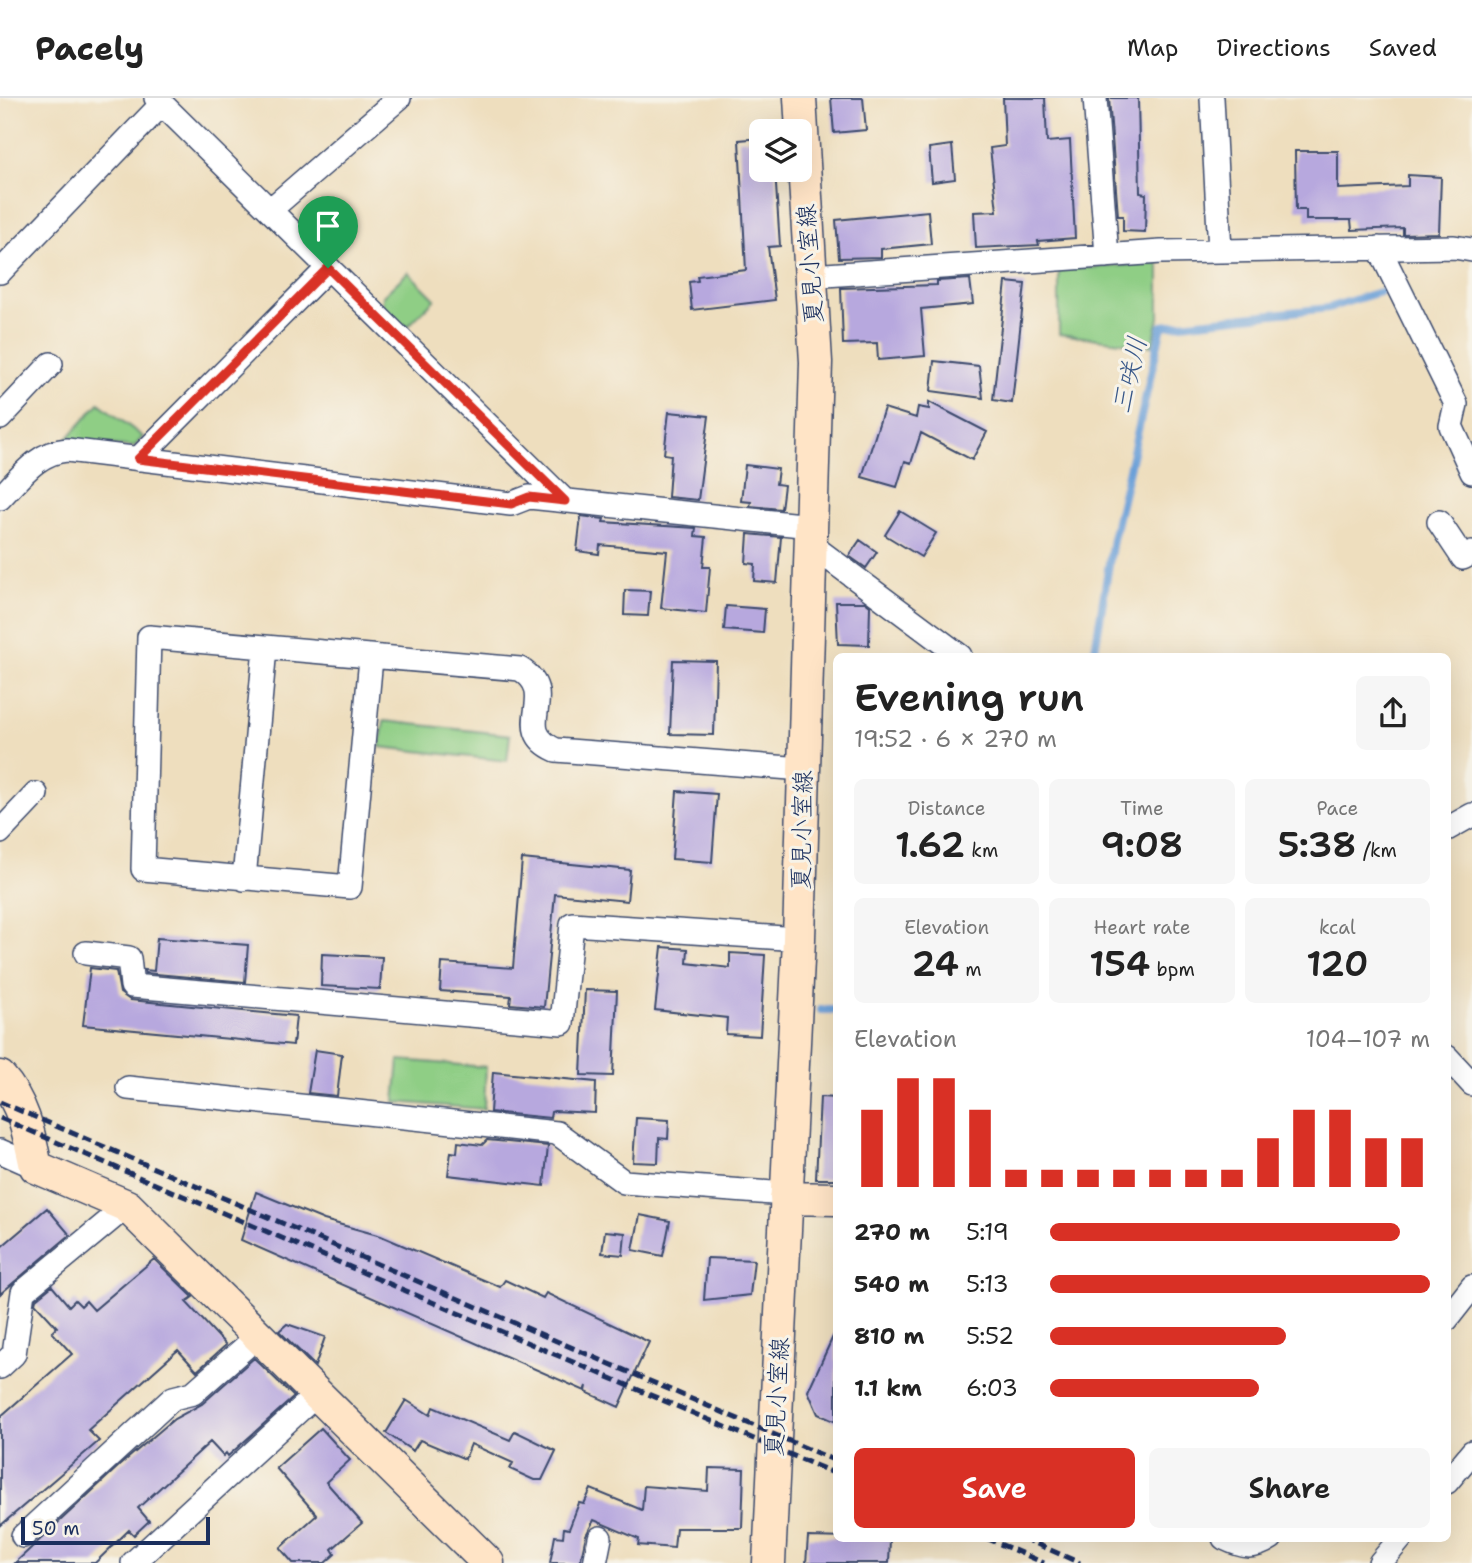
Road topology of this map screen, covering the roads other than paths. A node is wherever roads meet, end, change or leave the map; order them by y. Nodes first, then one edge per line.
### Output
1 (399, 98) edge
2 (800, 98) edge
3 (1095, 98) edge
4 (1212, 98) edge
5 (159, 101) edge
6 (270, 210) junction
7 (1378, 248) junction
8 (1472, 250) edge
9 (1220, 251) junction
10 (1107, 256) junction
11 (328, 268) junction
12 (0, 272) edge
13 (811, 276) junction
14 (51, 364) dead end
15 (0, 418) edge
16 (138, 459) junction
17 (1472, 472) edge
18 (0, 498) edge
19 (565, 501) junction
20 (1439, 522) dead end
21 (810, 535) junction
22 (1472, 553) edge
23 (265, 648) junction
24 (956, 653) edge
25 (371, 658) junction
26 (803, 769) junction
27 (37, 794) dead end
28 (1472, 815) edge
29 (1451, 827) edge
30 (0, 832) edge
31 (244, 879) junction
32 (799, 939) junction
33 (86, 953) dead end
34 (0, 1077) edge
35 (128, 1088) dead end
36 (0, 1151) edge
37 (36, 1167) junction
38 (786, 1196) junction
39 (833, 1199) edge
40 (127, 1206) junction
41 (1472, 1287) edge
42 (1451, 1314) edge
43 (258, 1336) junction
44 (0, 1367) edge
45 (317, 1394) junction
46 (1472, 1452) edge
47 (1451, 1477) edge
48 (23, 1536) dead end
49 (600, 1538) dead end
50 (1233, 1542) edge
51 (1265, 1542) edge
52 (1398, 1542) edge
53 (133, 1563) edge
54 (488, 1563) edge
55 (595, 1563) edge
56 (769, 1563) edge
57 (1380, 1563) edge

1 - 6 street
2 - 13 main road, 夏見小室線
3 - 10 street
4 - 9 street
5 - 6 street
5 - 12 street
6 - 11 street
7 - 8 street
7 - 9 street
7 - 17 street
9 - 10 street
10 - 13 street
11 - 16 street
11 - 19 street
13 - 21 main road, 夏見小室線
14 - 15 street
16 - 18 street
16 - 19 street
19 - 21 street
20 - 22 street
21 - 24 street
21 - 26 main road, 夏見小室線
23 - 25 street
23 - 31 street
23 - 31 street
25 - 26 street
25 - 31 street
26 - 32 main road, 夏見小室線
27 - 30 street
28 - 29 street
32 - 33 street
32 - 38 main road, 夏見小室線
34 - 37 main road
35 - 38 street
36 - 37 street
37 - 40 main road
38 - 39 main road
38 - 56 main road, 夏見小室線
40 - 43 main road
40 - 44 street
41 - 42 street
43 - 45 main road
43 - 48 street
45 - 53 street
45 - 54 main road
46 - 47 street
49 - 55 street
50 - 51 street
52 - 57 street

